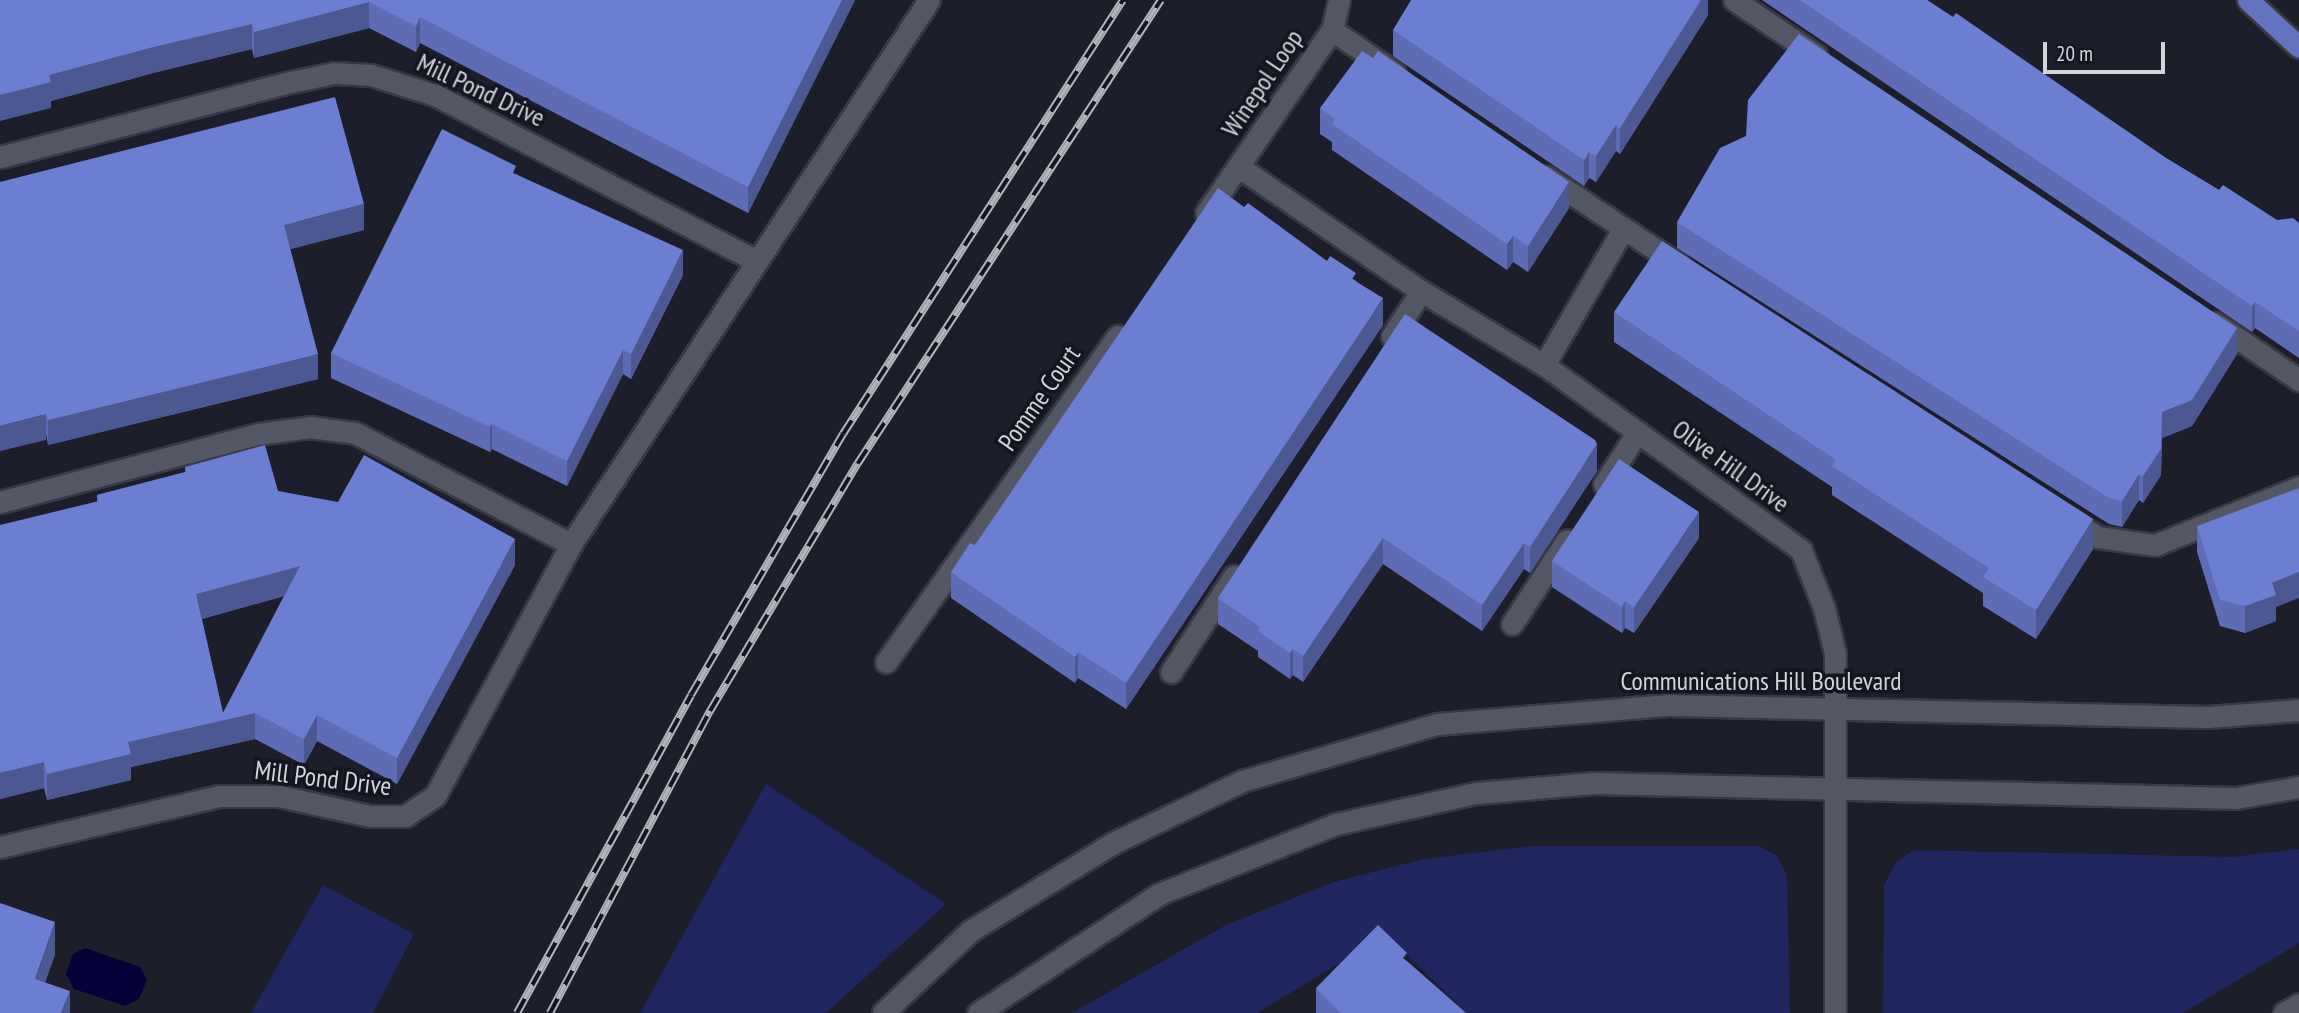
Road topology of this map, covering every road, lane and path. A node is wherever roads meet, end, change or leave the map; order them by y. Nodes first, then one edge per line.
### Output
1 (929, 0) edge
2 (1339, 0) edge
3 (1734, 0) edge
4 (2248, 0) edge
5 (1332, 30) junction
6 (2299, 47) edge
7 (1838, 70) edge
8 (1408, 82) edge
9 (0, 157) edge
10 (1522, 160) edge
11 (1239, 167) junction
12 (1623, 229) junction
13 (1191, 234) edge
14 (755, 260) junction
15 (1703, 280) edge
16 (1421, 291) junction
17 (2195, 310) edge
18 (1135, 313) edge
19 (1376, 360) edge
20 (1544, 365) junction
21 (2299, 380) edge
22 (1637, 433) junction
23 (2299, 487) edge
24 (0, 502) edge
25 (2051, 507) edge
26 (571, 544) junction
27 (1247, 557) edge
28 (1512, 624) dead end
29 (886, 662) dead end
30 (1171, 672) dead end
31 (1836, 709) junction
32 (2299, 710) edge
33 (2299, 787) edge
34 (1837, 788) junction
35 (0, 847) edge
36 (2299, 1004) edge
37 (883, 1013) edge
38 (978, 1013) edge
39 (1835, 1013) edge
40 (2284, 1013) edge

1 - 14 street, Mill Pond Drive
2 - 5 street
3 - 7 street
4 - 6 main road
5 - 8 street
5 - 11 street, Winepol Loop
9 - 14 street, Mill Pond Drive
10 - 12 street
11 - 13 street
11 - 16 street, Olive Hill Drive
12 - 15 street
12 - 20 street
14 - 26 street, Mill Pond Drive
16 - 19 street
16 - 20 street, Olive Hill Drive
17 - 21 street
18 - 29 street, Pomme Court
20 - 22 street, Olive Hill Drive
22 - 28 street
22 - 31 street, Olive Hill Drive
23 - 25 street
24 - 26 street
26 - 35 street, Mill Pond Drive
27 - 30 street
31 - 32 street, Communications Hill Boulevard
31 - 34 street, Olive Hill Drive
31 - 37 street, Communications Hill Boulevard
33 - 34 street
34 - 38 street
34 - 39 street, Olive Hill Drive
36 - 40 street

